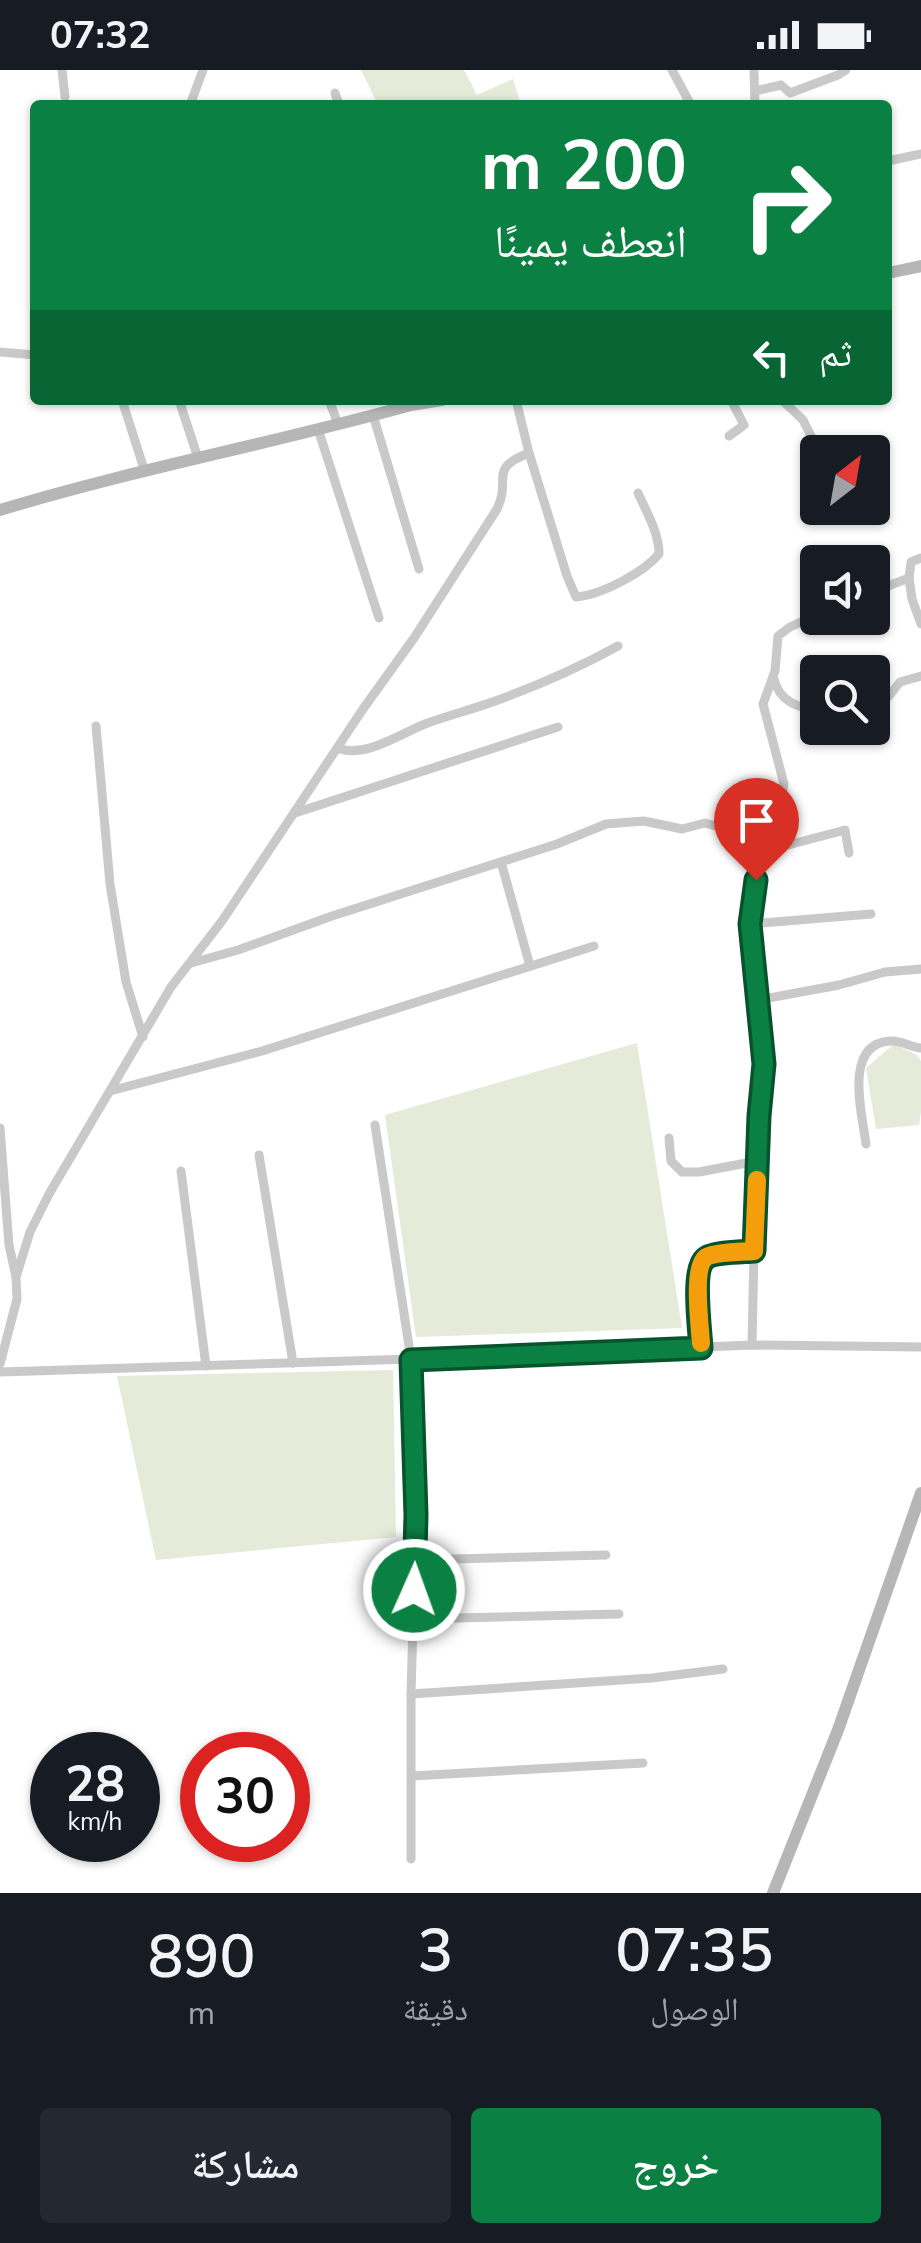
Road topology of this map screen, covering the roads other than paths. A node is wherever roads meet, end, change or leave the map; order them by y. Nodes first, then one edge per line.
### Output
1 (62, 70) edge
2 (203, 70) edge
3 (672, 70) edge
4 (754, 70) edge
5 (846, 70) edge
6 (756, 91) junction
7 (335, 93) dead end
8 (65, 96) dead end
9 (192, 100) edge
10 (337, 100) edge
11 (687, 100) edge
12 (755, 100) edge
13 (921, 154) edge
14 (892, 160) edge
15 (921, 266) edge
16 (892, 272) edge
17 (0, 352) edge
18 (30, 354) edge
19 (124, 405) edge
20 (181, 405) edge
21 (331, 405) edge
22 (411, 405) edge
23 (517, 405) edge
24 (734, 405) edge
25 (788, 405) edge
26 (373, 416) junction
27 (338, 424) junction
28 (318, 429) junction
29 (811, 435) edge
30 (729, 436) dead end
31 (529, 453) junction
32 (198, 458) junction
33 (146, 472) junction
34 (638, 493) dead end
35 (0, 510) edge
36 (921, 558) edge
37 (419, 569) dead end
38 (909, 578) junction
39 (890, 585) edge
40 (379, 618) dead end
41 (800, 623) edge
42 (921, 624) edge
43 (618, 646) dead end
44 (774, 676) junction
45 (921, 676) edge
46 (890, 695) edge
47 (800, 707) edge
48 (96, 726) dead end
49 (558, 727) dead end
50 (338, 748) junction
51 (294, 813) junction
52 (849, 852) dead end
53 (502, 862) junction
54 (870, 914) dead end
55 (750, 924) junction
56 (594, 946) dead end
57 (188, 964) junction
58 (530, 966) junction
59 (921, 969) edge
60 (758, 1000) junction
61 (143, 1037) junction
62 (921, 1048) edge
63 (110, 1091) junction
64 (375, 1125) dead end
65 (0, 1128) edge
66 (669, 1138) dead end
67 (866, 1144) dead end
68 (260, 1155) dead end
69 (758, 1161) junction
70 (181, 1171) dead end
71 (754, 1251) junction
72 (16, 1276) junction
73 (752, 1344) junction
74 (921, 1347) edge
75 (701, 1348) junction
76 (411, 1360) junction
77 (293, 1363) junction
78 (0, 1364) edge
79 (206, 1366) junction
80 (0, 1372) edge
81 (921, 1492) edge
82 (606, 1554) dead end
83 (414, 1560) junction
84 (619, 1614) dead end
85 (413, 1619) junction
86 (723, 1669) dead end
87 (411, 1694) junction
88 (643, 1763) dead end
89 (412, 1776) junction
90 (411, 1859) dead end
91 (773, 1893) edge

1 - 8 street
2 - 9 street
3 - 11 street
4 - 6 street
5 - 6 street
6 - 12 street
7 - 10 street
13 - 14 street
15 - 16 street
17 - 18 street
19 - 33 street
20 - 32 street
21 - 27 street
22 - 26 street
23 - 31 street
24 - 30 street
25 - 29 street
26 - 27 street
26 - 37 street
27 - 28 street
28 - 32 street
28 - 40 street
31 - 34 street
31 - 50 street
32 - 33 street
33 - 35 street
36 - 38 street
38 - 39 street
38 - 42 street
41 - 44 street
43 - 50 street
44 - 47 street
44 - 53 street
45 - 46 street
48 - 61 street
49 - 51 street
50 - 51 street
51 - 57 street
52 - 55 street
53 - 57 street
53 - 58 street
54 - 55 street
55 - 60 street
56 - 58 street
57 - 61 street
58 - 63 street
59 - 60 street
60 - 69 street
61 - 63 street
62 - 67 street
63 - 72 street
64 - 76 street
65 - 72 street
66 - 69 street
68 - 77 street
69 - 71 street
70 - 79 street
71 - 73 street
71 - 75 street
72 - 78 street
73 - 74 street
73 - 75 street
75 - 76 street
76 - 77 street
76 - 83 street
77 - 79 street
79 - 80 street
81 - 91 street
82 - 83 street
83 - 85 street
84 - 85 street
85 - 87 street
86 - 87 street
87 - 89 street
88 - 89 street
89 - 90 street

